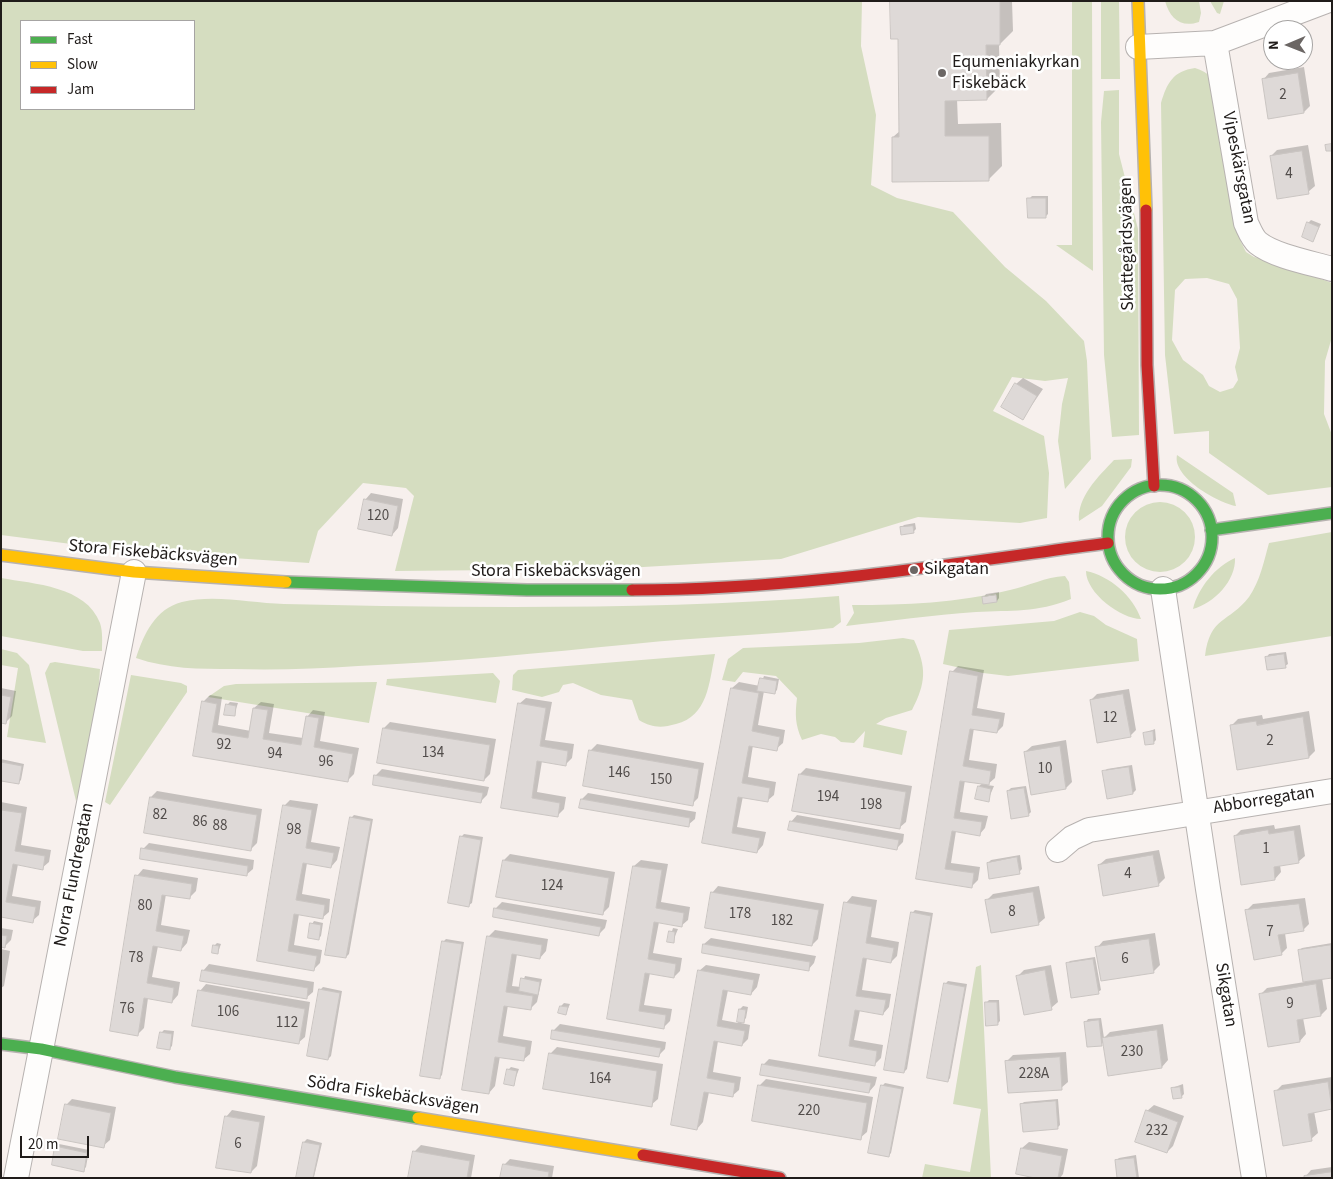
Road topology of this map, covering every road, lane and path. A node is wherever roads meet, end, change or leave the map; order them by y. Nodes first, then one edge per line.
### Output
1 (1138, 1) edge
2 (1326, 1) edge
3 (1215, 43) junction
4 (1138, 47) junction
5 (1332, 270) edge
6 (1154, 486) junction
7 (1332, 513) edge
8 (1211, 530) junction
9 (1108, 543) junction
10 (1, 555) edge
11 (134, 572) junction
12 (1163, 589) junction
13 (1332, 790) edge
14 (1196, 812) junction
15 (1058, 850) dead end
16 (1, 1044) edge
17 (41, 1049) junction
18 (16, 1178) edge
19 (780, 1178) edge
20 (1254, 1178) edge

1 - 4 street, Skattegårdsvägen
2 - 3 street
3 - 4 street
3 - 5 street, Vipeskärsgatan
4 - 6 street, Skattegårdsvägen
6 - 8 street
6 - 9 street
7 - 8 street
8 - 12 street
9 - 11 street, Stora Fiskebäcksvägen
9 - 12 street
10 - 11 street, Stora Fiskebäcksvägen
11 - 17 street, Norra Flundregatan
12 - 14 street, Sikgatan
13 - 14 street, Abborregatan
14 - 15 street
14 - 20 street, Sikgatan
16 - 17 street, Södra Fiskebäcksvägen
17 - 18 street, Norra Flundregatan
17 - 19 street, Södra Fiskebäcksvägen

